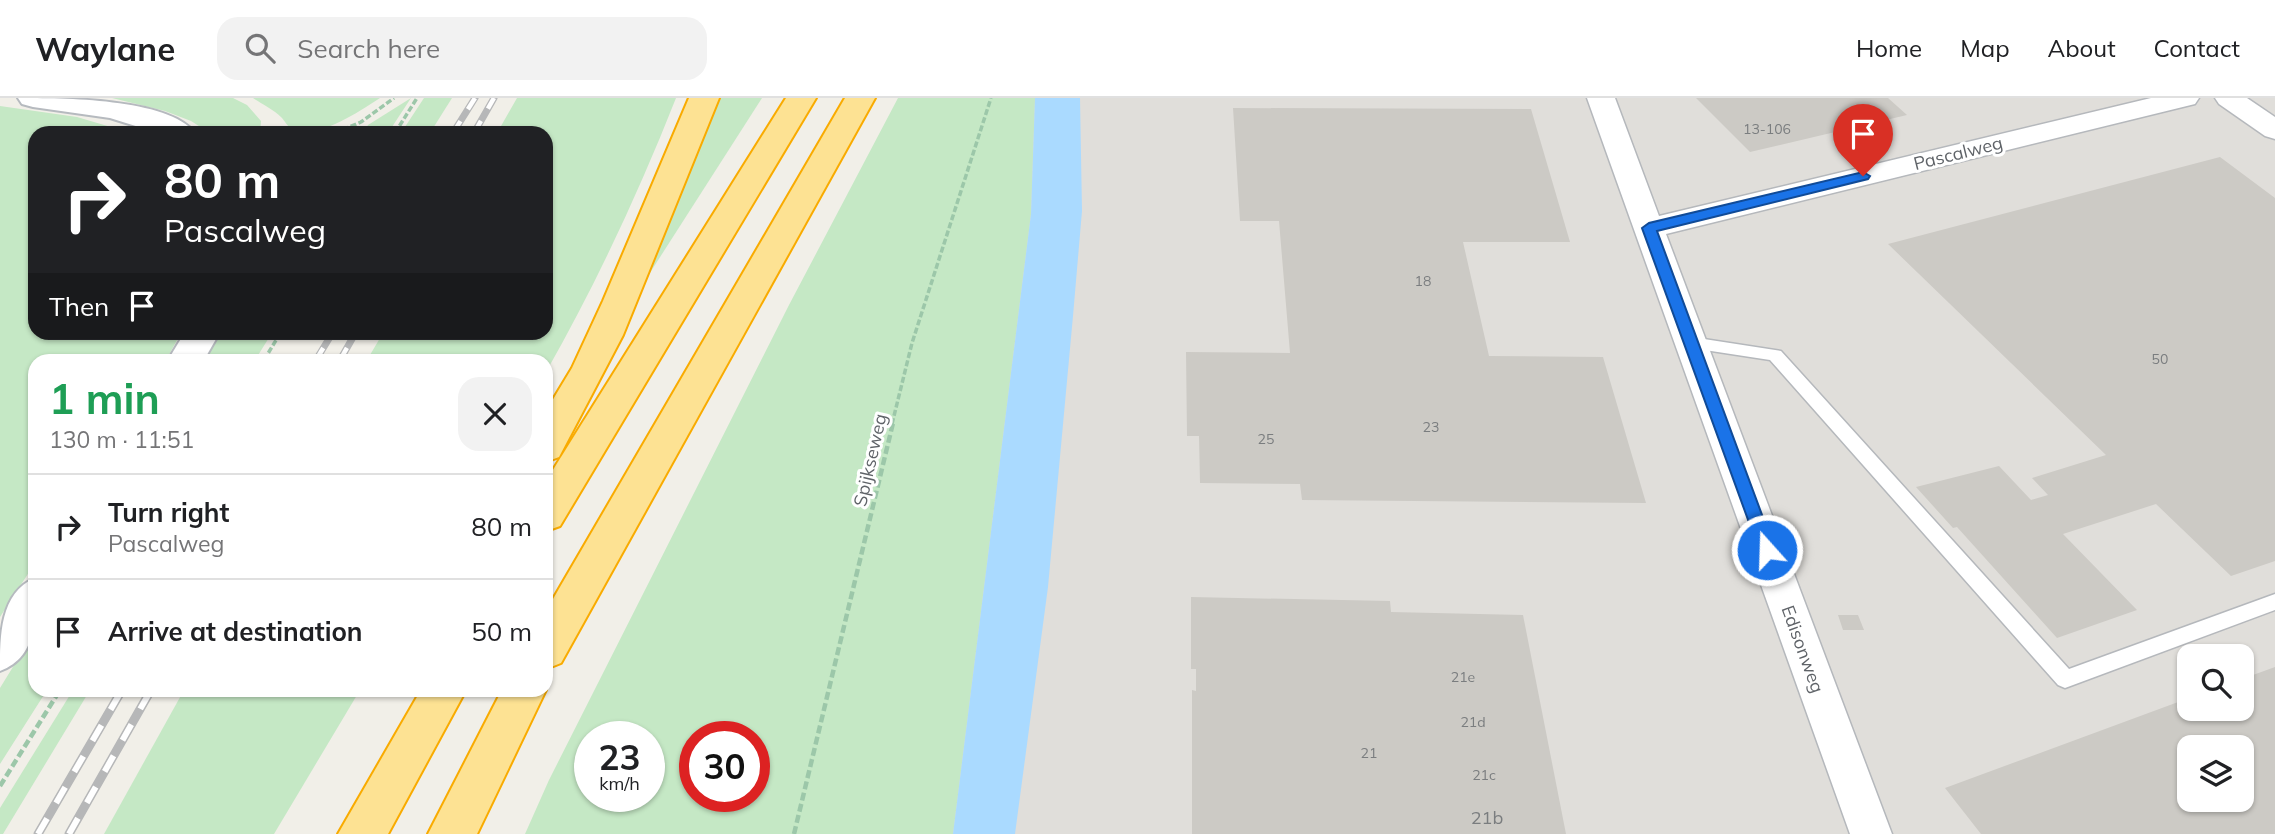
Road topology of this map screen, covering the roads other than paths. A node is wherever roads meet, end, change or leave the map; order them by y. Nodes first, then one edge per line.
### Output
1 (33, 98) edge
2 (704, 98) edge
3 (802, 98) edge
4 (860, 98) edge
5 (1601, 98) edge
6 (2185, 98) edge
7 (2229, 98) edge
8 (170, 126) edge
9 (2275, 130) edge
10 (1649, 228) junction
11 (1691, 343) junction
12 (553, 430) edge
13 (553, 504) edge
14 (2275, 602) edge
15 (28, 607) edge
16 (553, 638) edge
17 (0, 652) edge
18 (440, 697) edge
19 (520, 697) edge
20 (362, 834) edge
21 (452, 834) edge
22 (1871, 834) edge

1 - 8 street
2 - 12 highway
3 - 13 highway
4 - 16 highway
5 - 10 street, Edisonweg
6 - 10 street, Pascalweg
7 - 9 street
10 - 11 street, Edisonweg
11 - 14 lane
11 - 22 street, Edisonweg
15 - 17 street
18 - 20 highway
19 - 21 highway

